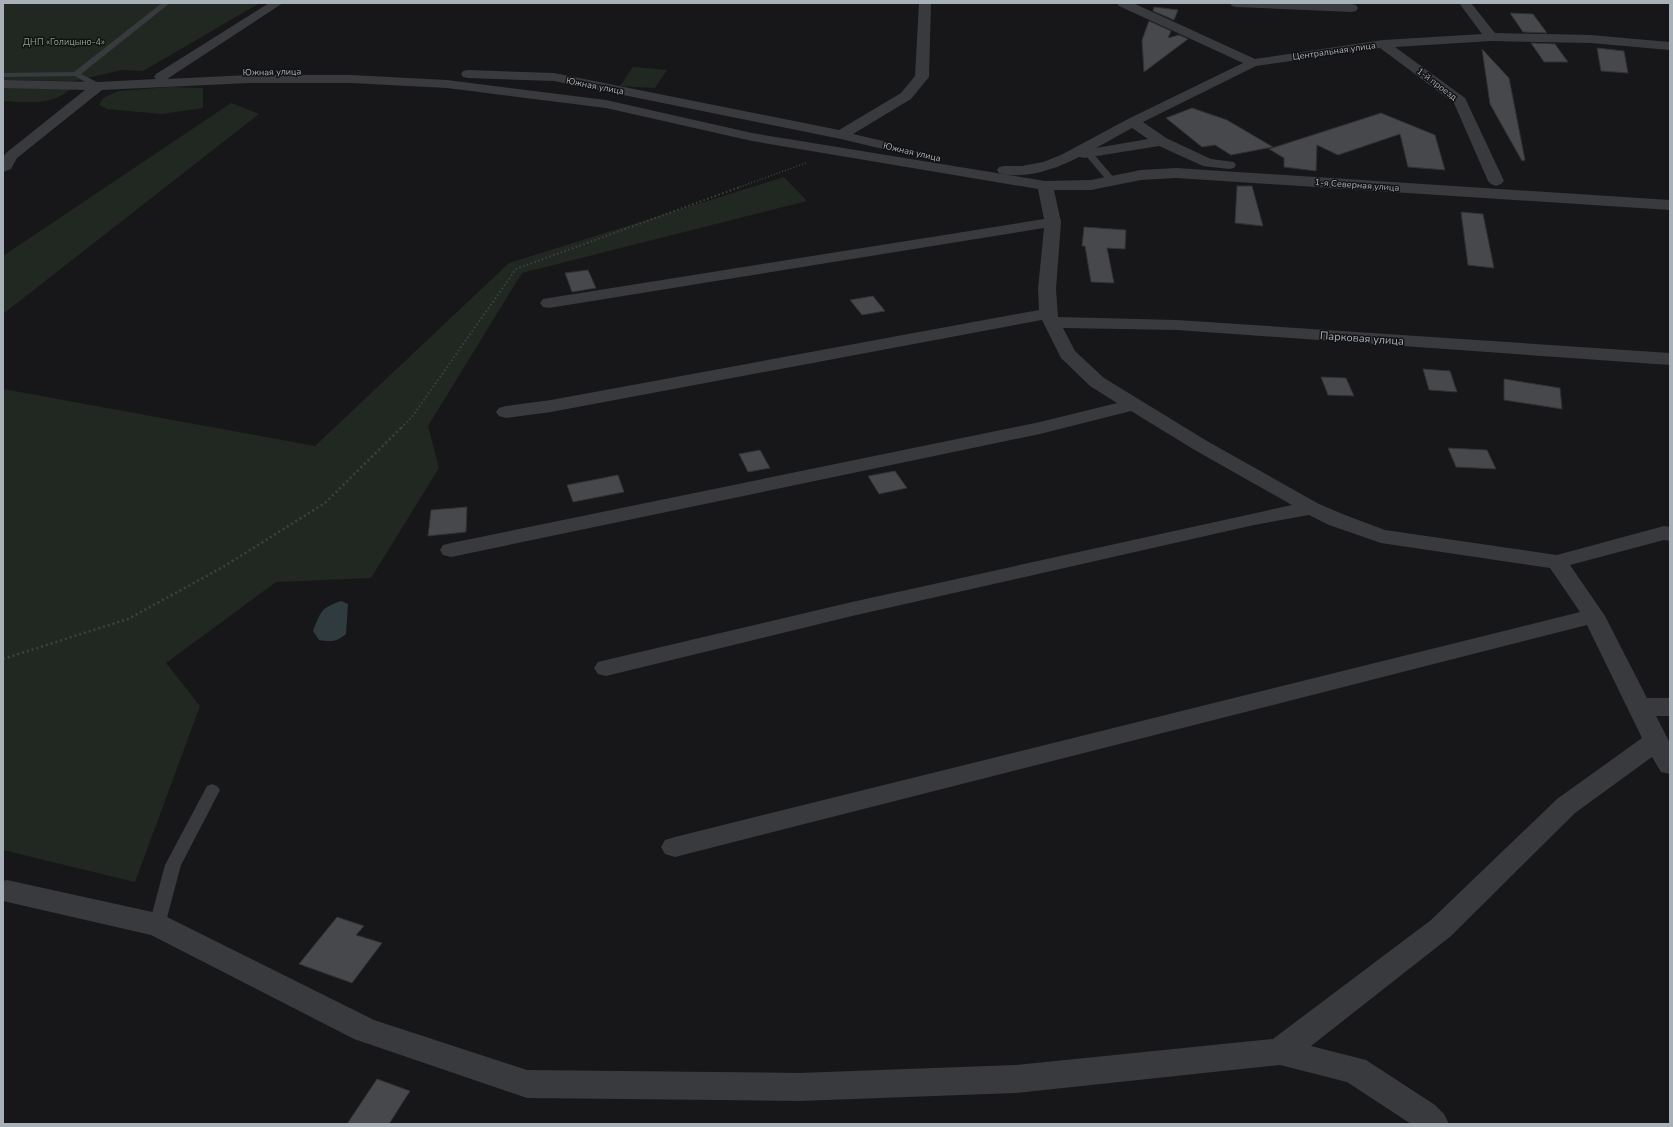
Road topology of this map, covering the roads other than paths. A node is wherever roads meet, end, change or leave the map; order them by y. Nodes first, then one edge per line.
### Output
1 (166, 3) edge
2 (277, 3) edge
3 (926, 3) edge
4 (1123, 3) edge
5 (1236, 3) edge
6 (1465, 3) edge
7 (1352, 8) dead end
8 (1491, 37) junction
9 (1383, 44) junction
10 (1670, 46) edge
11 (1253, 63) junction
12 (76, 74) junction
13 (3, 75) edge
14 (3, 84) edge
15 (98, 86) junction
16 (1133, 122) junction
17 (842, 135) junction
18 (1161, 141) junction
19 (1089, 154) junction
20 (1066, 158) junction
21 (6, 160) edge
22 (1022, 171) joint
23 (1112, 181) junction
24 (1496, 181) junction
25 (1045, 186) junction
26 (1670, 193) edge
27 (1670, 204) edge
28 (1053, 222) junction
29 (549, 303) dead end
30 (1051, 318) junction
31 (1670, 359) edge
32 (1135, 404) junction
33 (506, 412) dead end
34 (1312, 508) junction
35 (1670, 534) edge
36 (451, 550) dead end
37 (1557, 562) junction
38 (1594, 616) junction
39 (606, 668) dead end
40 (1639, 707) junction
41 (1670, 707) edge
42 (1656, 741) junction
43 (1670, 765) edge
44 (212, 790) dead end
45 (675, 847) dead end
46 (7, 890) dead end
47 (157, 925) junction
48 (1280, 1052) junction
49 (1432, 1124) edge

1 - 12 lane
2 - 17 street, Южная улица
3 - 17 street
4 - 11 street
5 - 7 street
6 - 8 street
8 - 9 street, Центральная улица
8 - 10 street, Центральная улица
9 - 11 street, Центральная улица
9 - 24 street, 1-й проезд
11 - 16 street, Центральная улица
12 - 13 lane
12 - 15 lane
14 - 15 street, 1-я Северная улица
15 - 21 street
15 - 25 street, 1-я Северная улица
16 - 18 street
16 - 20 street, Центральная улица
17 - 22 street, Южная улица
18 - 19 street
18 - 24 street
19 - 20 street
19 - 23 lane
20 - 22 street, Центральная улица
23 - 25 street, 1-я Северная улица
23 - 27 street, 1-я Северная улица
24 - 26 street
25 - 28 street
28 - 29 street
28 - 30 street
30 - 31 street, Парковая улица
30 - 32 street
30 - 33 street, Парковая улица
32 - 34 street
32 - 36 street
34 - 37 street
34 - 39 street
35 - 37 street
37 - 38 street
38 - 40 street
38 - 45 street
40 - 41 street
40 - 42 street
42 - 43 street
42 - 48 street
44 - 47 lane
46 - 47 street
47 - 48 street
48 - 49 street

